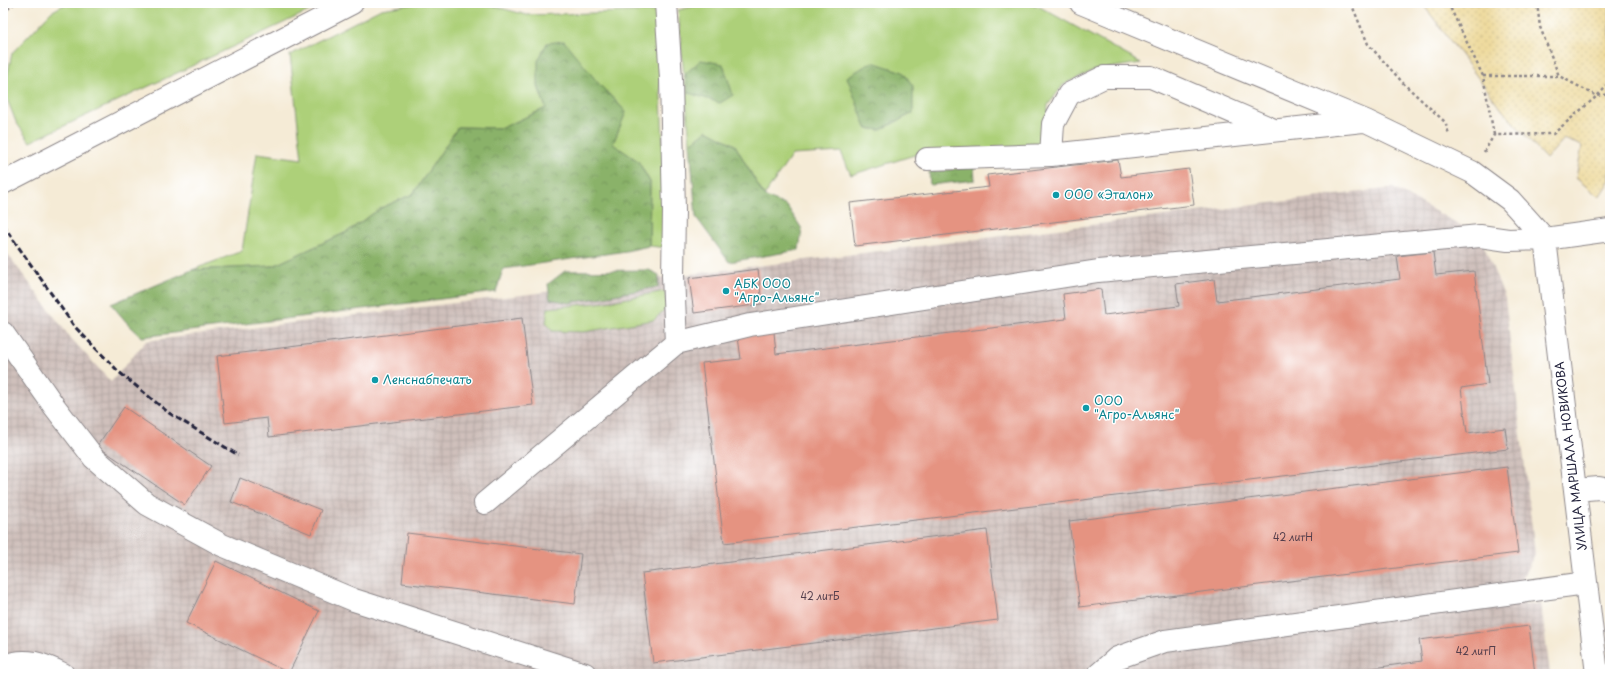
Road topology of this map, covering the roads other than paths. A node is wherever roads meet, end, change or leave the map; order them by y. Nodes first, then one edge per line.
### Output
1 (352, 3) edge
2 (666, 3) edge
3 (1092, 5) edge
4 (1366, 121) junction
5 (1276, 131) junction
6 (1051, 155) junction
7 (927, 159) dead end
8 (3, 184) edge
9 (1610, 230) edge
10 (1545, 238) junction
11 (3, 333) edge
12 (676, 343) junction
13 (1575, 490) junction
14 (1610, 490) edge
15 (486, 503) dead end
16 (1586, 583) junction
17 (3, 666) edge
18 (63, 674) edge
19 (585, 674) edge
20 (1099, 674) edge
21 (1597, 674) edge

1 - 8 street
2 - 12 street
3 - 4 street
4 - 5 street
4 - 10 street
5 - 6 street
5 - 6 street
6 - 7 street
9 - 10 street
10 - 12 street
10 - 13 street, УЛИЦА МАРШАЛА НОВИКОВА
11 - 19 street
12 - 15 street
13 - 14 street
13 - 16 street, УЛИЦА МАРШАЛА НОВИКОВА
16 - 20 street
16 - 21 street, УЛИЦА МАРШАЛА НОВИКОВА
17 - 18 street

